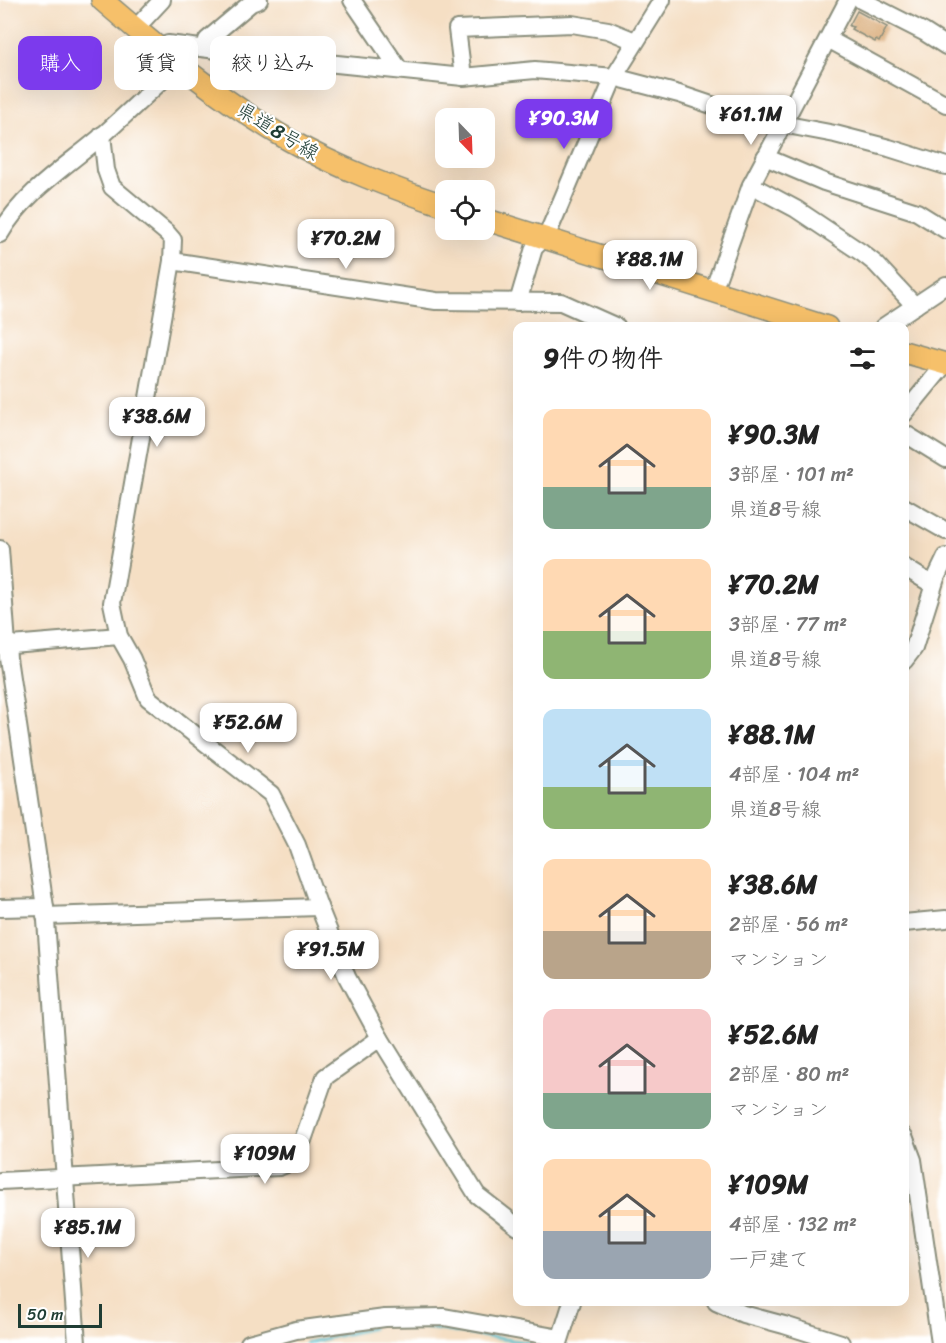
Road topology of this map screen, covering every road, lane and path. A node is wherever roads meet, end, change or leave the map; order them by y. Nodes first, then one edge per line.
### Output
1 (102, 0) edge
2 (162, 0) edge
3 (259, 0) edge
4 (352, 0) edge
5 (662, 0) edge
6 (848, 0) edge
7 (861, 0) edge
8 (135, 28) junction
9 (144, 36) edge
10 (828, 39) junction
11 (635, 42) junction
12 (198, 46) edge
13 (946, 46) edge
14 (206, 47) junction
15 (399, 69) junction
16 (463, 77) junction
17 (614, 77) junction
18 (198, 79) edge
19 (151, 90) edge
20 (946, 104) edge
21 (782, 124) junction
22 (102, 135) junction
23 (765, 157) junction
24 (946, 166) edge
25 (751, 185) junction
26 (435, 202) edge
27 (495, 222) edge
28 (946, 230) edge
29 (0, 234) edge
30 (544, 238) junction
31 (172, 261) junction
32 (946, 285) edge
33 (713, 291) junction
34 (518, 302) junction
35 (915, 306) junction
36 (606, 322) edge
37 (810, 322) edge
38 (891, 322) edge
39 (909, 353) edge
40 (946, 364) edge
41 (909, 408) edge
42 (909, 436) edge
43 (946, 459) edge
44 (909, 510) edge
45 (946, 531) edge
46 (0, 549) edge
47 (946, 557) edge
48 (909, 570) edge
49 (933, 585) junction
50 (119, 636) junction
51 (3, 646) edge
52 (909, 654) edge
53 (319, 907) junction
54 (0, 908) edge
55 (45, 912) junction
56 (946, 919) edge
57 (909, 923) edge
58 (380, 1038) junction
59 (909, 1149) edge
60 (65, 1178) junction
61 (0, 1181) edge
62 (513, 1223) edge
63 (571, 1306) edge
64 (725, 1306) edge
65 (559, 1340) edge
66 (77, 1343) edge
67 (249, 1343) edge
68 (841, 1343) edge
69 (940, 1343) edge

1 - 8 main road, 県道8号線
2 - 8 street
3 - 14 street
4 - 15 street
5 - 11 street
6 - 10 street
7 - 13 street
8 - 9 main road, 県道8号線
10 - 20 street
10 - 21 street
11 - 16 street
11 - 17 street
12 - 14 street
14 - 15 street
15 - 16 street
16 - 17 street
17 - 21 street
17 - 30 street
18 - 26 main road, 県道8号線
19 - 22 street
21 - 23 street
21 - 24 street
22 - 29 street
22 - 31 street
23 - 25 street
23 - 28 street
25 - 33 street
25 - 35 street
27 - 30 main road
30 - 33 main road
30 - 34 street
31 - 34 street
31 - 50 street
32 - 35 street
33 - 37 main road
34 - 36 street
35 - 38 street
39 - 40 main road
40 - 41 street
42 - 43 street
44 - 45 street
46 - 51 street
47 - 49 street
48 - 49 street
49 - 52 street
50 - 51 street
50 - 53 street
51 - 55 street
53 - 55 street
53 - 58 street
54 - 55 street
55 - 60 street
56 - 57 street
58 - 60 street
58 - 62 street
59 - 69 street
60 - 61 street
60 - 66 street
63 - 65 street
64 - 68 street
65 - 67 street

